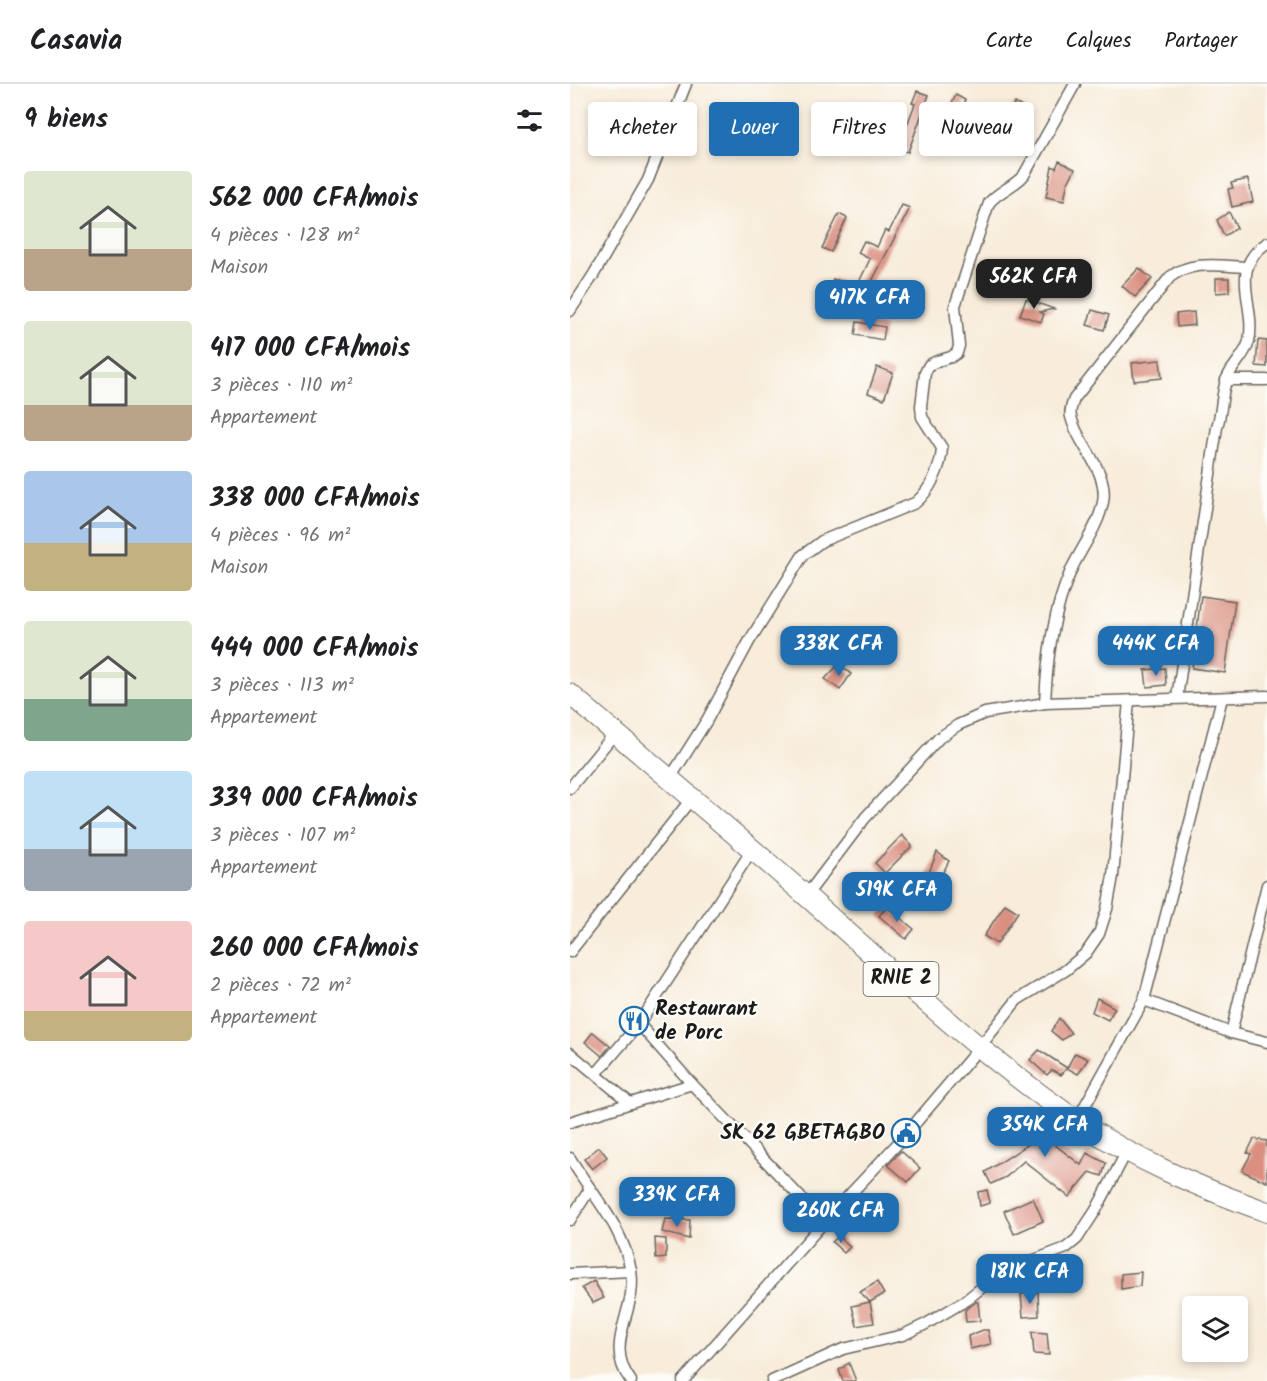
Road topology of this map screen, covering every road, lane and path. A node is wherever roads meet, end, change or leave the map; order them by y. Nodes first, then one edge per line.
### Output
1 (687, 84) edge
2 (1075, 84) edge
3 (1267, 243) edge
4 (1246, 267) junction
5 (570, 310) edge
6 (1226, 380) junction
7 (1267, 380) edge
8 (570, 694) edge
9 (1267, 696) edge
10 (1177, 698) junction
11 (1222, 698) junction
12 (1129, 701) junction
13 (1045, 703) junction
14 (615, 733) junction
15 (669, 780) junction
16 (570, 788) edge
17 (692, 798) junction
18 (752, 850) junction
19 (1267, 885) edge
20 (806, 896) junction
21 (570, 952) edge
22 (1144, 1000) junction
23 (639, 1024) junction
24 (1231, 1033) junction
25 (1267, 1042) edge
26 (979, 1048) junction
27 (570, 1053) edge
28 (596, 1074) junction
29 (692, 1084) junction
30 (630, 1103) junction
31 (1077, 1120) junction
32 (570, 1122) edge
33 (1127, 1151) junction
34 (570, 1158) edge
35 (590, 1189) junction
36 (1267, 1212) edge
37 (570, 1220) edge
38 (824, 1222) junction
39 (631, 1271) junction
40 (570, 1274) edge
41 (631, 1381) edge
42 (683, 1381) edge
43 (772, 1381) edge

1 - 5 street
2 - 15 street
3 - 4 street
4 - 6 street
4 - 13 street
6 - 7 street
6 - 10 street
8 - 14 highway, RNIE 2 / RNIE 2
9 - 11 street
10 - 11 street
10 - 12 street
11 - 22 street
12 - 13 street
12 - 26 street
13 - 20 street
14 - 15 highway, RNIE 2 / RNIE 2
14 - 16 street
15 - 17 highway, RNIE 2 / RNIE 2
17 - 18 highway, RNIE 2 / RNIE 2
17 - 21 street
18 - 20 highway, RNIE 2 / RNIE 2
18 - 23 street
19 - 24 street
20 - 26 highway, RNIE 2 / RNIE 2
22 - 24 street
22 - 31 street
23 - 28 street
23 - 29 street
24 - 25 street
26 - 31 highway, RNIE 2 / RNIE 2
26 - 38 street
27 - 28 street
28 - 30 street
29 - 30 street
29 - 38 street
30 - 32 street
31 - 33 highway, RNIE 2 / RNIE 2
33 - 36 highway, RNIE 2 / RNIE 2
33 - 43 street
34 - 35 street
35 - 37 street
35 - 39 street
38 - 42 street
39 - 40 street
39 - 41 street

